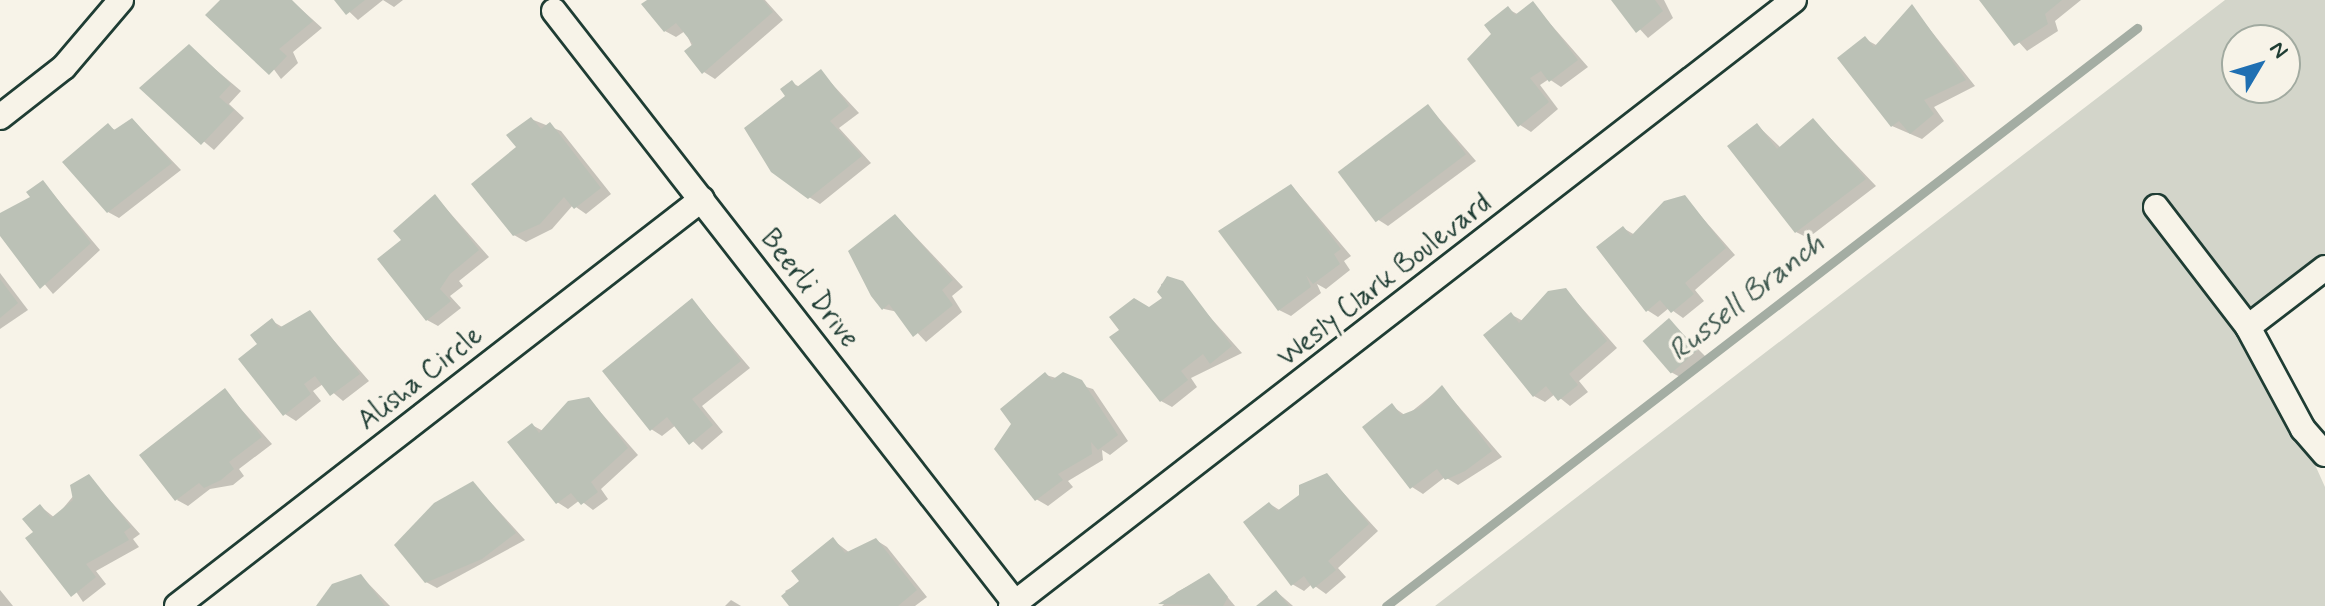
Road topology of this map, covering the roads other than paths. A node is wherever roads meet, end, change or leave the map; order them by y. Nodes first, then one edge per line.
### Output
1 (121, 0) edge
2 (1794, 0) edge
3 (554, 11) dead end
4 (0, 117) edge
5 (702, 199) junction
6 (2156, 207) dead end
7 (2325, 268) edge
8 (2248, 327) junction
9 (2325, 454) edge
10 (1013, 604) edge
11 (177, 606) edge

1 - 4 street
2 - 10 street, Wesly Clark Boulevard
3 - 5 street, Beerli Drive
5 - 10 street, Beerli Drive
5 - 11 street, Alisha Circle
6 - 8 street
7 - 8 street
8 - 9 street

